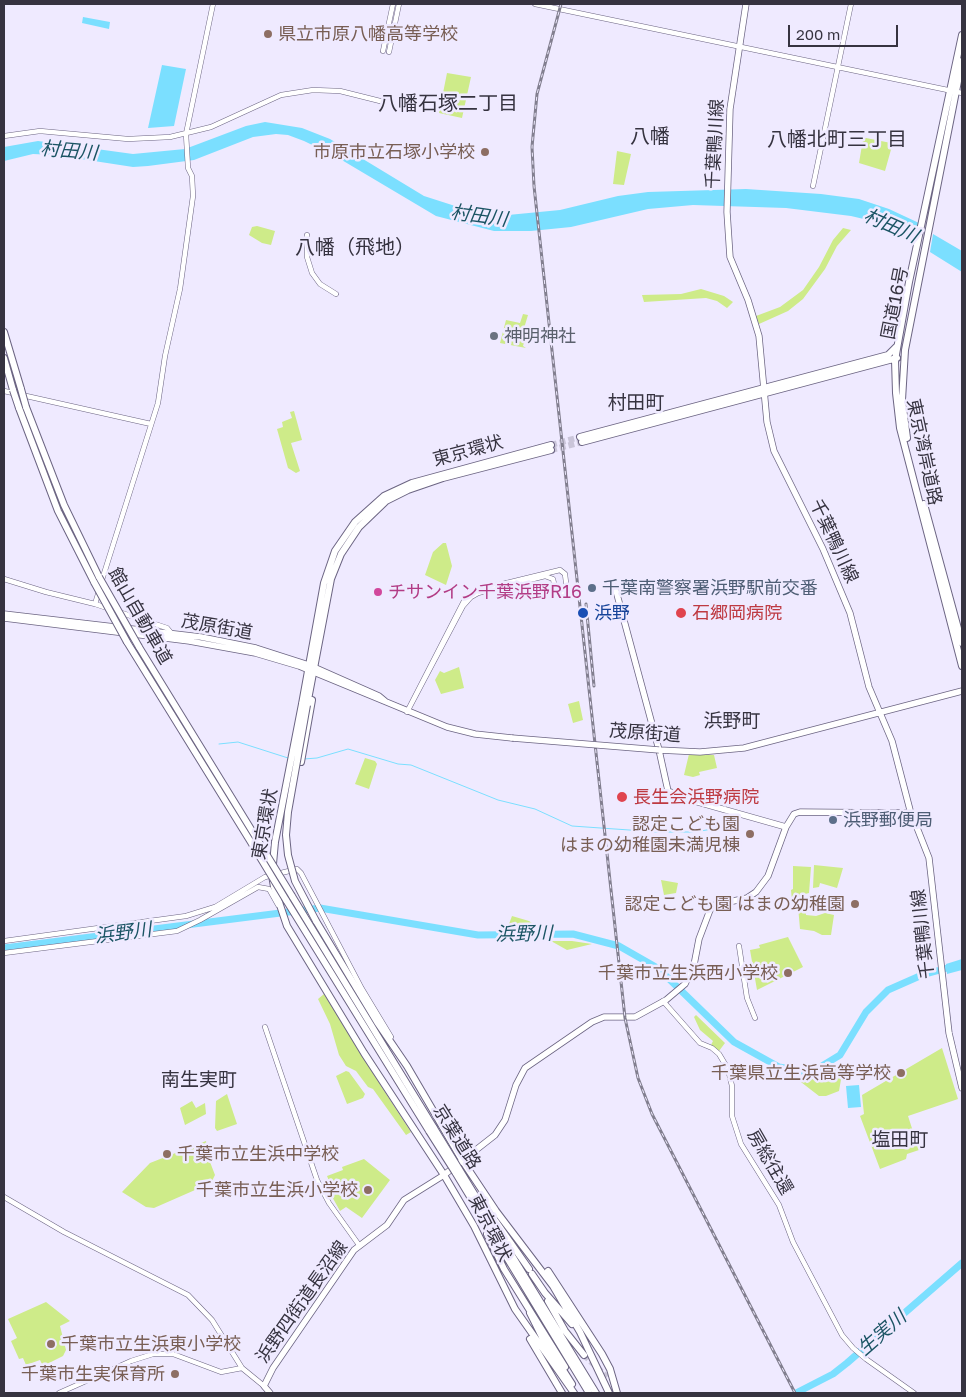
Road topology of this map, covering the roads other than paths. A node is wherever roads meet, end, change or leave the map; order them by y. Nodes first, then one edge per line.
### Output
1 (213, 4) edge
2 (392, 4) edge
3 (399, 4) edge
4 (535, 4) edge
5 (746, 4) edge
6 (851, 4) edge
7 (962, 35) edge
8 (740, 46) junction
9 (383, 51) dead end
10 (390, 52) dead end
11 (962, 61) edge
12 (838, 66) junction
13 (956, 92) edge
14 (384, 102) dead end
15 (186, 134) junction
16 (4, 136) edge
17 (813, 186) dead end
18 (927, 224) junction
19 (307, 235) dead end
20 (921, 250) junction
21 (336, 294) dead end
22 (4, 332) edge
23 (896, 346) junction
24 (4, 358) edge
25 (896, 358) junction
26 (903, 365) junction
27 (844, 367) junction
28 (4, 391) edge
29 (765, 391) junction
30 (151, 424) junction
31 (551, 448) tunnel mouth
32 (556, 570) junction
33 (4, 579) edge
34 (553, 579) junction
35 (97, 580) junction
36 (615, 587) dead end
37 (95, 604) junction
38 (4, 614) edge
39 (4, 618) edge
40 (173, 637) junction
41 (962, 643) edge
42 (962, 666) edge
43 (311, 670) junction
44 (962, 691) edge
45 (304, 704) junction
46 (407, 712) junction
47 (881, 713) junction
48 (659, 750) junction
49 (301, 762) dead end
50 (911, 813) junction
51 (786, 827) junction
52 (254, 842) junction
53 (272, 874) junction
54 (289, 898) junction
55 (278, 905) junction
56 (4, 941) edge
57 (739, 946) dead end
58 (4, 954) edge
59 (663, 1001) junction
60 (755, 1018) dead end
61 (264, 1027) dead end
62 (406, 1066) junction
63 (962, 1088) edge
64 (431, 1130) junction
65 (462, 1160) junction
66 (457, 1170) junction
67 (444, 1174) junction
68 (459, 1180) junction
69 (468, 1184) junction
70 (4, 1197) edge
71 (522, 1242) junction
72 (359, 1245) junction
73 (545, 1293) junction
74 (528, 1307) junction
75 (515, 1309) junction
76 (584, 1355) tunnel mouth
77 (592, 1357) junction
78 (565, 1367) dead end
79 (242, 1368) junction
80 (607, 1377) tunnel mouth
81 (614, 1382) junction
82 (264, 1386) junction
83 (59, 1393) edge
84 (270, 1393) edge
85 (562, 1393) edge
86 (574, 1393) edge
87 (578, 1393) edge
88 (589, 1393) edge
89 (596, 1393) edge
90 (609, 1393) edge
91 (617, 1393) edge
92 (914, 1393) edge

1 - 15 street
2 - 9 street
3 - 10 street
4 - 8 street
5 - 8 main road, 千葉鴨川線
6 - 12 street
7 - 13 highway, 東京湾岸道路
8 - 12 street
8 - 29 main road, 千葉鴨川線
11 - 13 highway, 東京湾岸道路
12 - 13 street
12 - 17 street
13 - 18 highway, 東京湾岸道路
13 - 18 highway, 東京湾岸道路
14 - 15 street
15 - 16 street
15 - 30 street
18 - 20 highway, 東京湾岸道路
19 - 21 street
20 - 23 highway, 東京湾岸道路
20 - 25 highway, 国道16号
20 - 26 highway, 東京湾岸道路
22 - 35 highway, 館山自動車道, bridge
23 - 25 highway, 東京湾岸道路
23 - 27 highway
24 - 35 highway, 館山自動車道, bridge
25 - 26 highway
25 - 27 highway
25 - 29 highway
25 - 42 highway, 東京湾岸道路
26 - 41 highway, 東京湾岸道路
27 - 29 highway
28 - 30 street
29 - 29 highway
29 - 47 main road, 千葉鴨川線
30 - 37 street
31 - 43 highway, 東京環状
32 - 34 street
32 - 34 street
32 - 46 street
33 - 37 street
34 - 46 street
35 - 52 highway, 館山自動車道, bridge
35 - 52 highway, 館山自動車道, bridge
36 - 48 main road
37 - 40 street
38 - 40 main road, 茂原街道
39 - 40 main road, 茂原街道
40 - 43 main road, 茂原街道
43 - 45 highway, 東京環状
43 - 46 main road, 茂原街道
43 - 49 highway
44 - 47 main road, 茂原街道
45 - 53 highway, 東京環状, bridge
45 - 62 highway, 東京環状, bridge
46 - 48 main road, 茂原街道, bridge
47 - 48 main road, 茂原街道
47 - 50 main road, 千葉鴨川線
48 - 51 main road
50 - 51 main road, 浜野四街道長沼線
50 - 63 main road, 千葉鴨川線
51 - 59 main road, 浜野四街道長沼線
52 - 54 highway, 館山自動車道, bridge
53 - 55 highway, 東京環状
53 - 56 street
53 - 62 street
54 - 64 highway, 京葉道路
54 - 64 highway, 京葉道路
55 - 58 street
55 - 67 highway, 東京環状
57 - 60 street
59 - 65 main road, 浜野四街道長沼線
59 - 92 street, 房総往還
61 - 72 street
62 - 65 highway, 東京環状
64 - 66 highway, 京葉道路, bridge
65 - 67 main road, 浜野四街道長沼線
65 - 71 highway, 東京環状
66 - 68 highway, 京葉道路
66 - 69 highway, 京葉道路
67 - 72 main road, 浜野四街道長沼線
67 - 75 highway, 東京環状
68 - 74 highway
68 - 88 highway, 京葉道路
69 - 73 highway
69 - 89 highway, 京葉道路
70 - 79 street
71 - 77 highway, 東京環状
71 - 81 highway
72 - 82 main road, 浜野四街道長沼線
73 - 76 highway
73 - 77 highway
74 - 78 highway
74 - 87 highway
75 - 85 highway
75 - 86 highway, 東京環状
77 - 90 highway, 東京環状
79 - 82 street
79 - 83 street
80 - 81 highway
81 - 91 highway
82 - 84 main road, 浜野四街道長沼線

